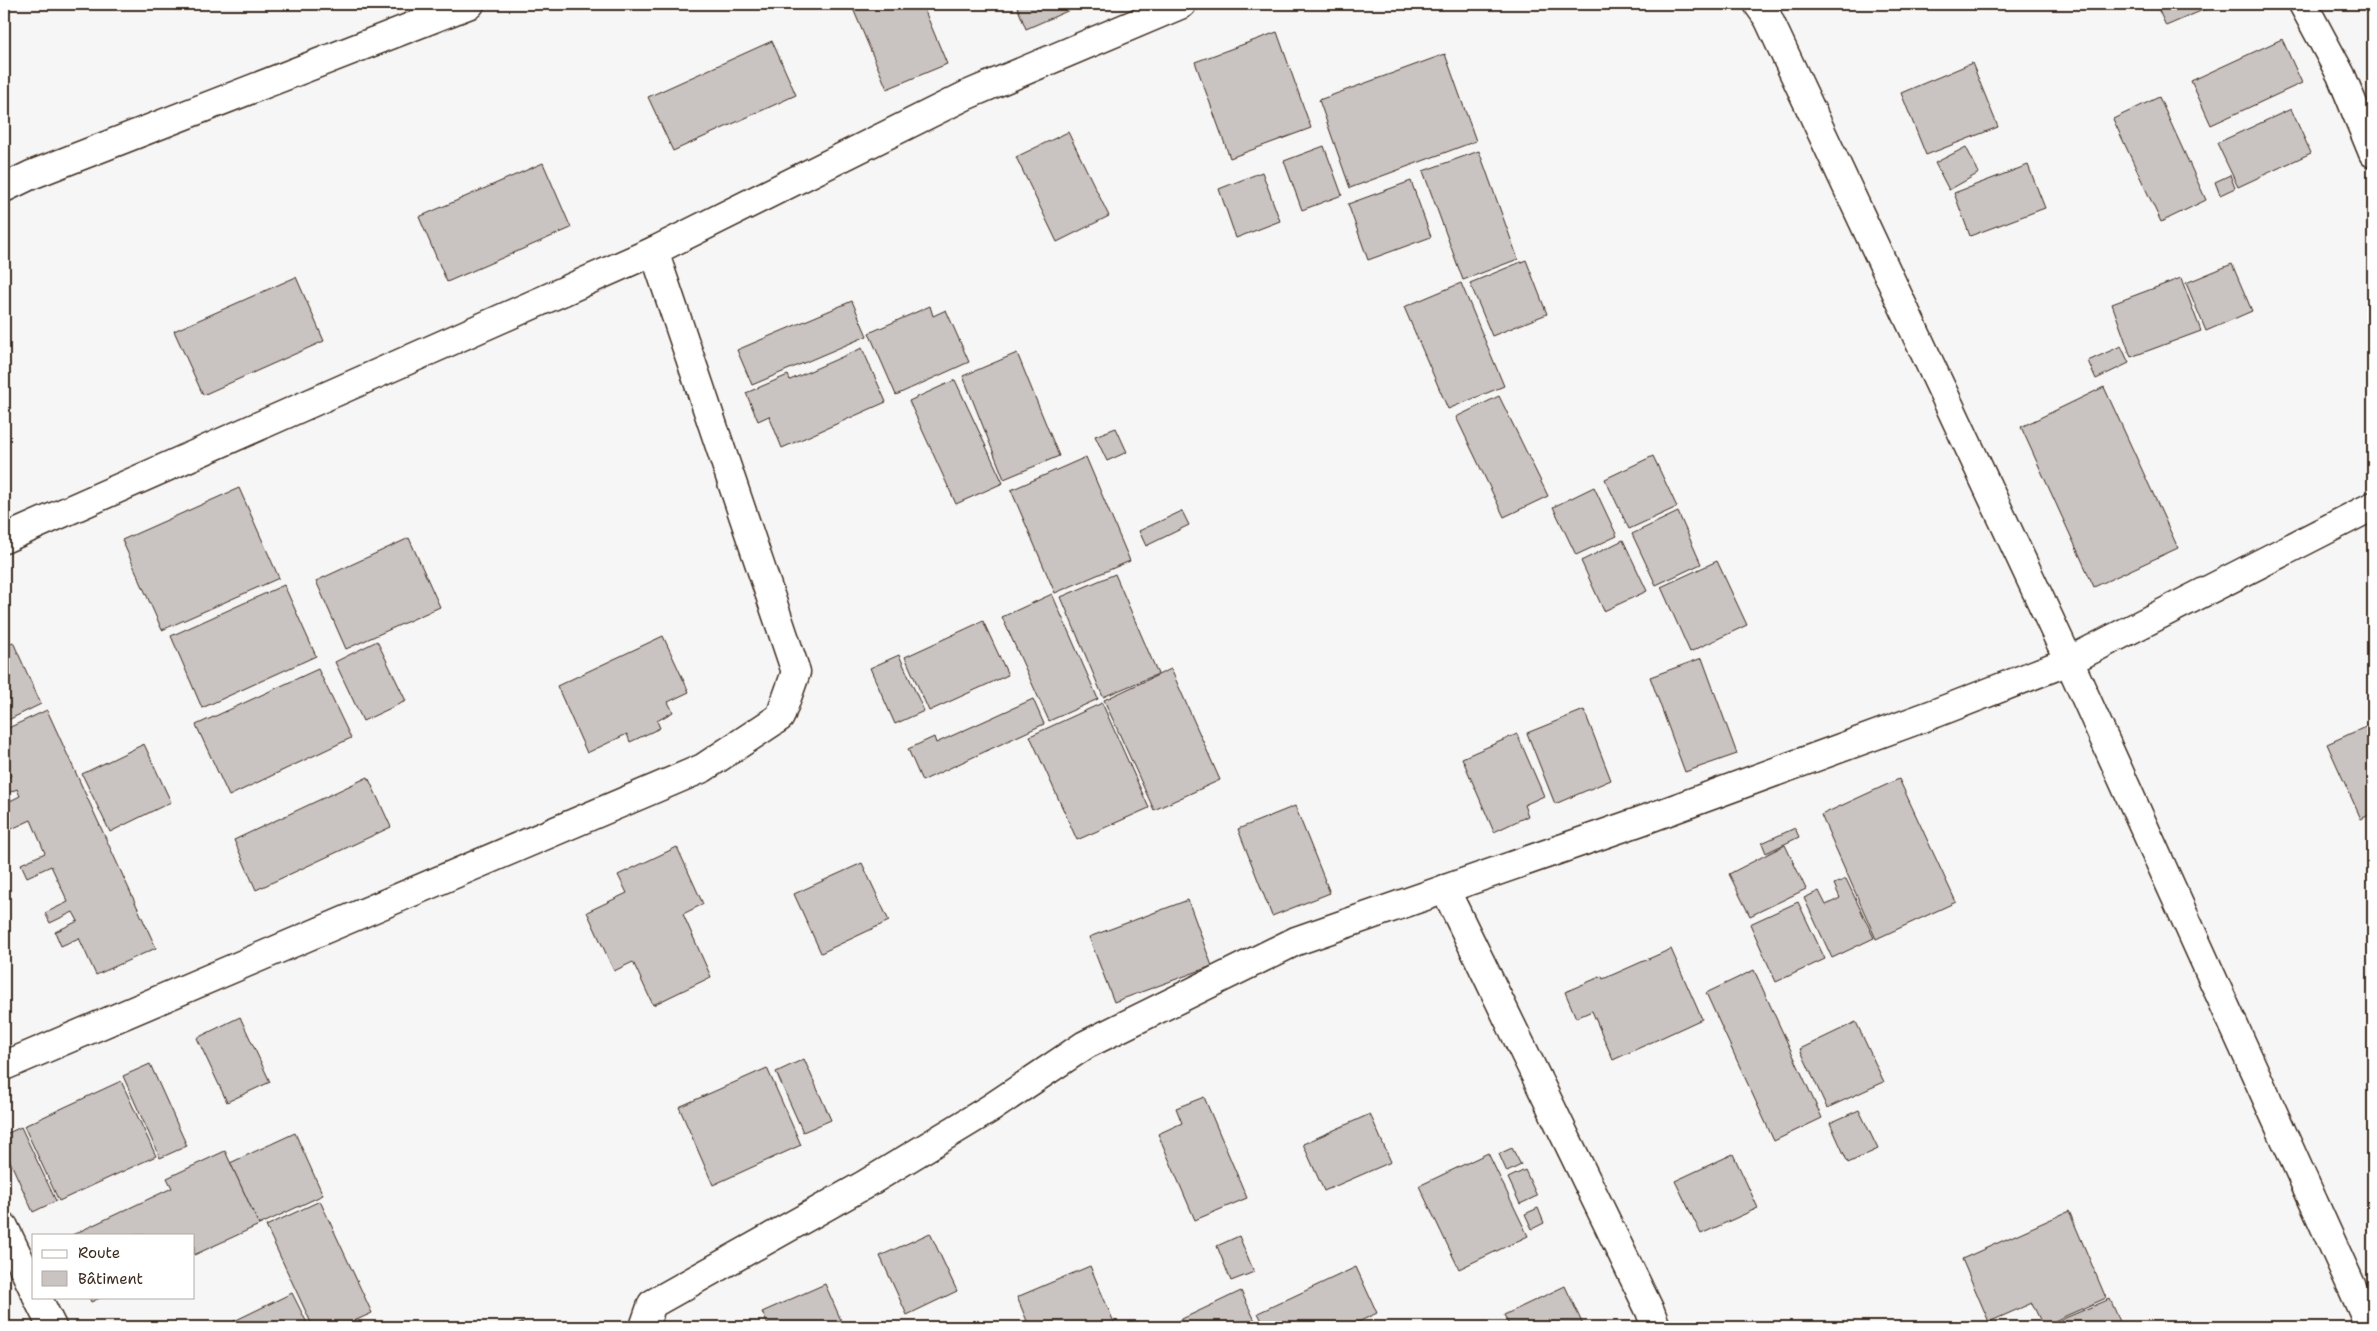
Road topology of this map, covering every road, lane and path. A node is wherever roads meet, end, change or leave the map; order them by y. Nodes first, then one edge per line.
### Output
1 (470, 4) edge
2 (1182, 4) edge
3 (1758, 4) edge
4 (2303, 4) edge
5 (2373, 153) edge
6 (4, 188) edge
7 (654, 250) junction
8 (2373, 506) edge
9 (4, 539) edge
10 (2069, 661) junction
11 (1445, 889) junction
12 (4, 1066) edge
13 (4, 1227) edge
14 (32, 1286) edge
15 (38, 1298) edge
16 (1649, 1322) edge
17 (52, 1327) edge
18 (644, 1327) edge
19 (2370, 1327) edge

1 - 6 street
2 - 7 street
3 - 10 street
4 - 5 street
7 - 9 street
7 - 12 street
8 - 10 street
10 - 11 street
10 - 19 street
11 - 16 street
11 - 18 street
13 - 14 street
15 - 17 street

